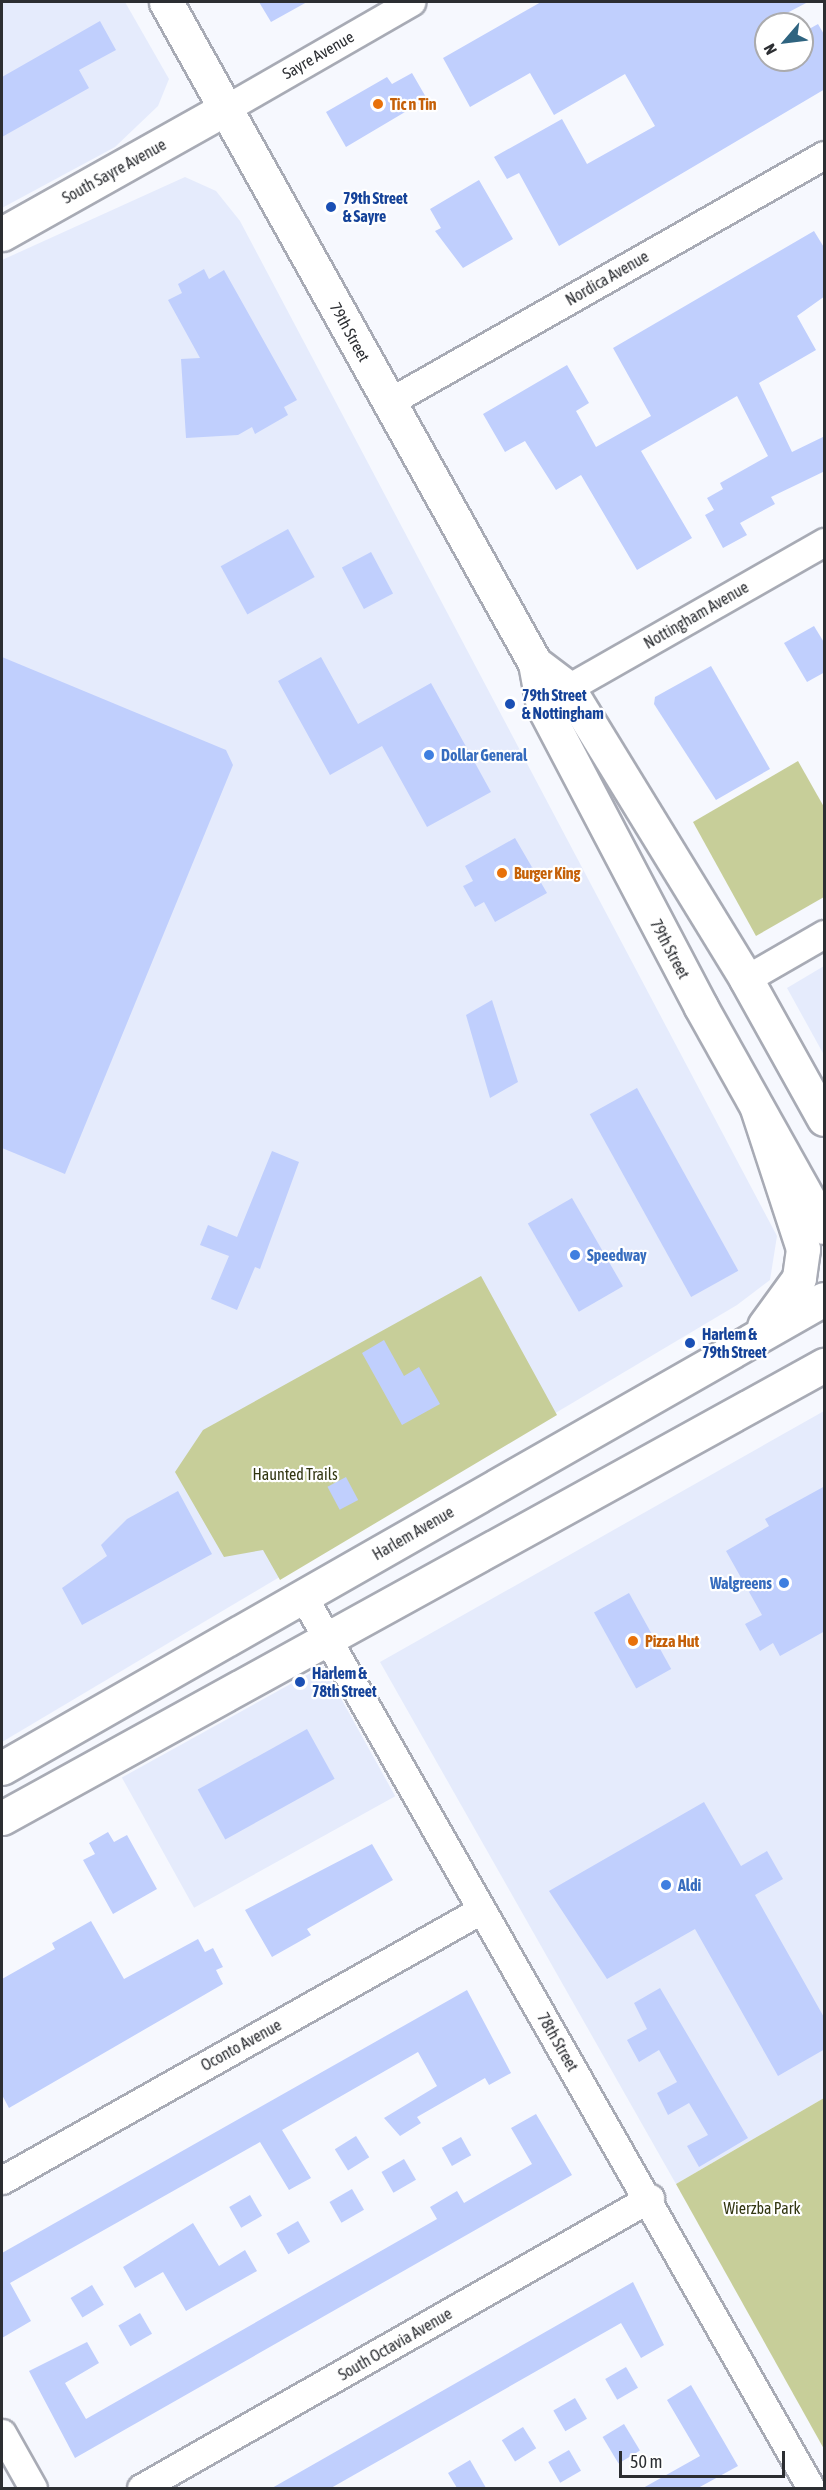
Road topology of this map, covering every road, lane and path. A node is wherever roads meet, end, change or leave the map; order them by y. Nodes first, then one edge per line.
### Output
1 (166, 2) edge
2 (411, 2) edge
3 (225, 109) junction
4 (825, 155) edge
5 (2, 234) edge
6 (390, 402) junction
7 (825, 542) edge
8 (535, 663) junction
9 (568, 688) junction
10 (825, 934) edge
11 (746, 979) junction
12 (758, 1108) junction
13 (825, 1119) edge
14 (825, 1227) edge
15 (825, 1299) edge
16 (752, 1340) junction
17 (825, 1365) edge
18 (810, 1381) edge
19 (303, 1596) junction
20 (327, 1639) junction
21 (2, 1768) edge
22 (2, 1818) edge
23 (481, 1910) junction
24 (2, 2180) edge
25 (650, 2199) junction
26 (2, 2433) edge
27 (33, 2488) edge
28 (141, 2488) edge
29 (812, 2488) edge

1 - 3 main road, 79th Street
2 - 3 street, Sayre Avenue
3 - 5 main road, South Sayre Avenue
3 - 6 main road, 79th Street
4 - 6 street, Nordica Avenue
6 - 8 main road, 79th Street
7 - 9 street, Nottingham Avenue
8 - 9 main road, 79th Street
8 - 12 main road, 79th Street
9 - 11 main road, 79th Street
10 - 11 street
11 - 13 main road, 79th Street
12 - 14 main road, 79th Street
12 - 16 main road
15 - 16 main road, Harlem Avenue
16 - 19 main road, Harlem Avenue
17 - 18 main road
18 - 20 main road
19 - 20 street, 78th Street
19 - 21 main road, Harlem Avenue
20 - 22 main road
20 - 23 street, 78th Street
23 - 24 street, Oconto Avenue
23 - 25 street, 78th Street
25 - 28 street, South Octavia Avenue
25 - 29 street, 78th Street
26 - 27 street

